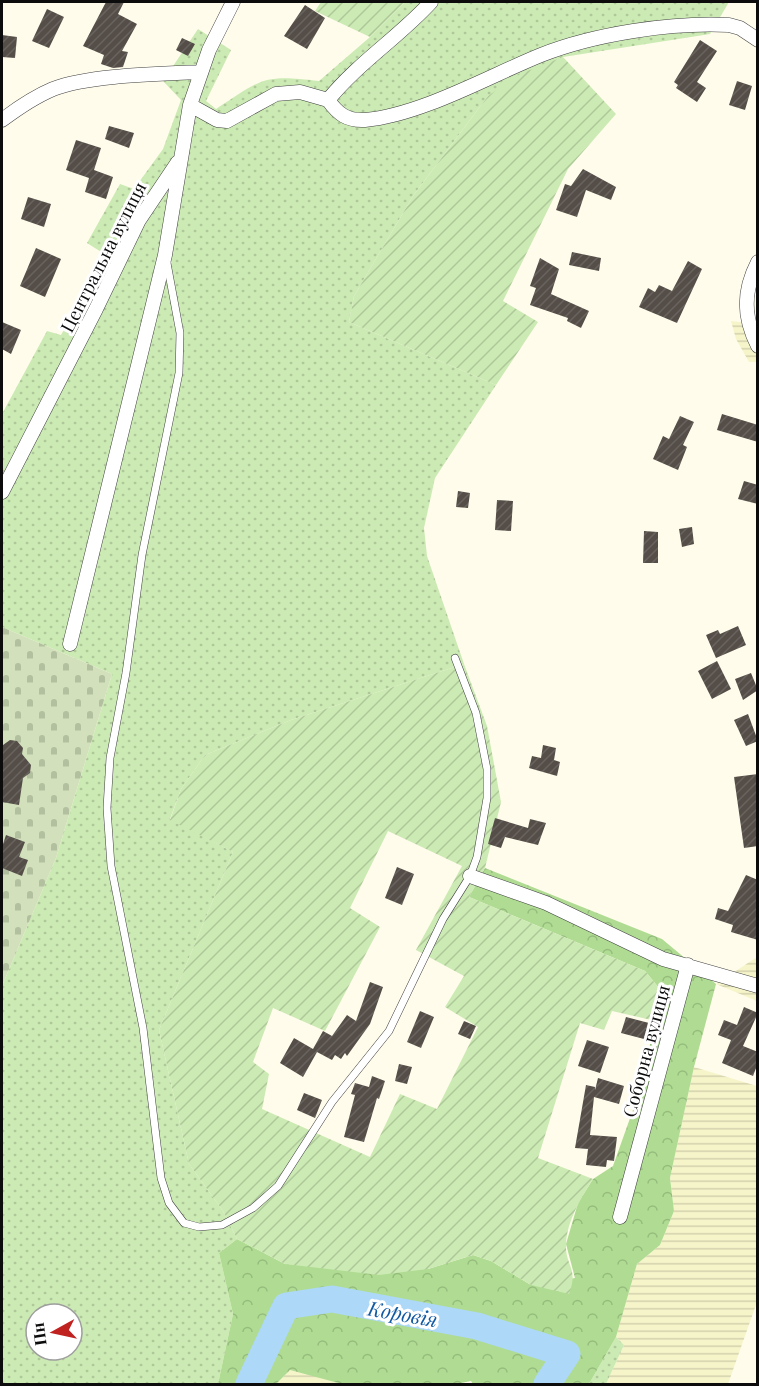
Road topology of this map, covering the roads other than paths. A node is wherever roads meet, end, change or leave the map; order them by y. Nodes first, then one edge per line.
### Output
1 (233, 2) edge
2 (431, 2) edge
3 (758, 40) edge
4 (200, 72) junction
5 (328, 100) junction
6 (190, 105) junction
7 (2, 120) edge
8 (179, 161) junction
9 (165, 255) junction
10 (758, 262) edge
11 (758, 346) edge
12 (2, 492) edge
13 (70, 644) dead end
14 (455, 658) dead end
15 (470, 876) junction
16 (688, 965) junction
17 (758, 986) edge
18 (620, 1217) dead end

1 - 4 street, Центральна вулиця
2 - 5 street
3 - 5 street
4 - 6 street, Центральна вулиця
4 - 7 street
5 - 6 street
6 - 8 street, Центральна вулиця
8 - 9 street
8 - 12 street, Центральна вулиця
9 - 13 street
9 - 15 lane
10 - 11 street
14 - 15 lane
15 - 16 street
16 - 17 street, Соборна вулиця
16 - 18 street, Соборна вулиця

